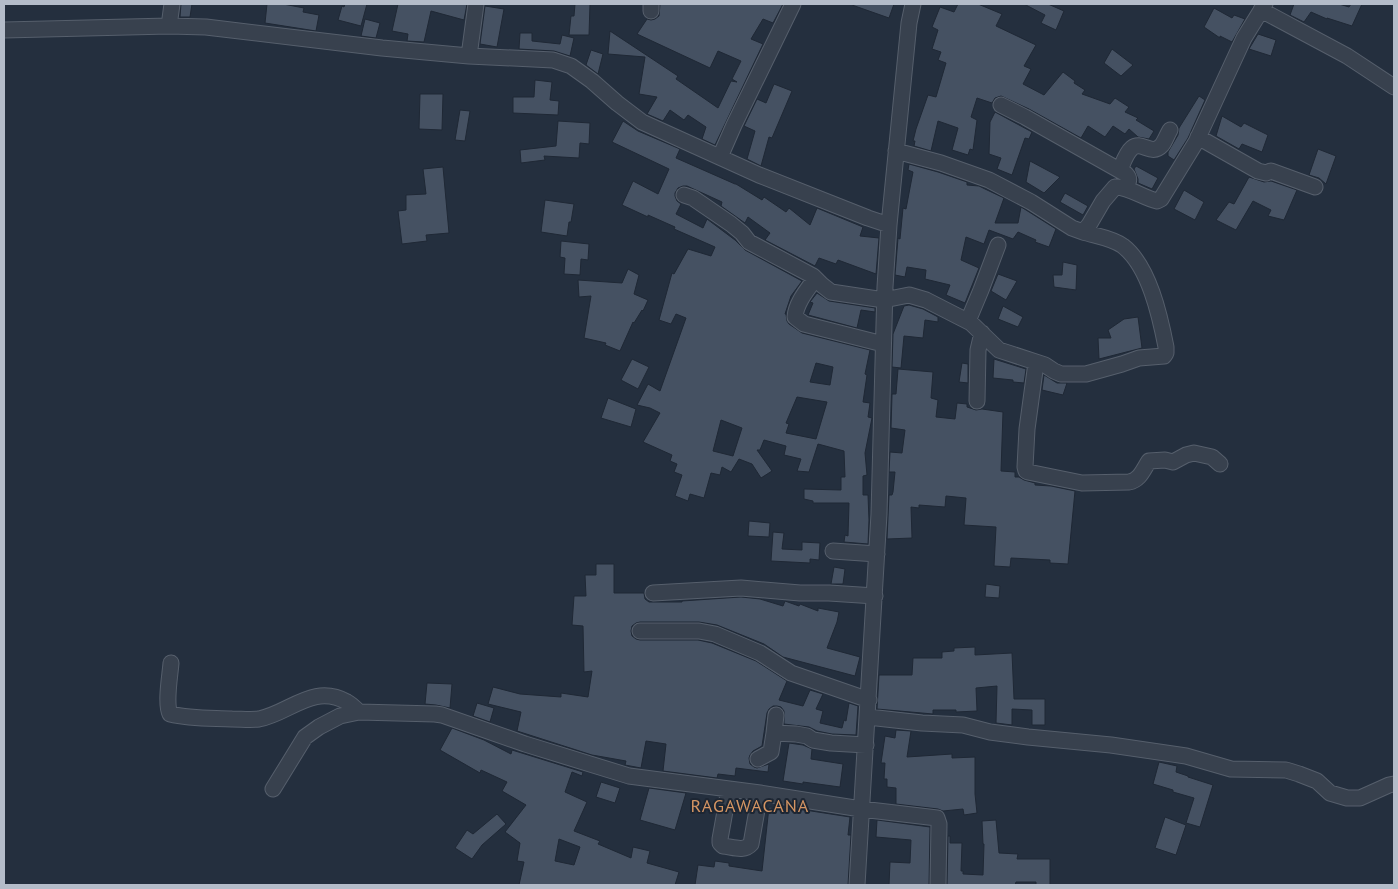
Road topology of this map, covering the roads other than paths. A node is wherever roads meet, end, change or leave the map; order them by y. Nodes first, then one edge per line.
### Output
1 (172, 4) edge
2 (476, 4) edge
3 (793, 4) edge
4 (913, 4) edge
5 (1263, 7) edge
6 (169, 26) junction
7 (4, 30) edge
8 (468, 56) junction
9 (1394, 87) edge
10 (1001, 105) dead end
11 (1170, 130) dead end
12 (1198, 137) junction
13 (896, 151) junction
14 (720, 157) junction
15 (1120, 170) junction
16 (1315, 187) dead end
17 (1125, 188) junction
18 (684, 195) dead end
19 (889, 226) junction
20 (1083, 232) junction
21 (998, 245) dead end
22 (815, 279) junction
23 (884, 294) junction
24 (971, 314) junction
25 (982, 333) junction
26 (883, 344) junction
27 (1036, 363) junction
28 (978, 401) dead end
29 (1220, 464) dead end
30 (833, 551) dead end
31 (877, 554) junction
32 (653, 593) dead end
33 (875, 596) junction
34 (640, 631) dead end
35 (171, 663) dead end
36 (869, 700) junction
37 (359, 712) junction
38 (776, 715) dead end
39 (868, 717) junction
40 (774, 733) junction
41 (866, 745) junction
42 (758, 759) dead end
43 (1394, 784) edge
44 (273, 789) dead end
45 (729, 789) junction
46 (760, 793) junction
47 (861, 809) junction
48 (857, 885) edge
49 (938, 885) edge

1 - 6 street
2 - 8 street
3 - 14 street
4 - 13 street
5 - 9 street
5 - 12 street
6 - 7 street
6 - 8 street
8 - 14 street
10 - 15 street
11 - 15 street
12 - 16 street
12 - 17 street
13 - 19 street
13 - 20 street
14 - 19 street
15 - 17 street
17 - 20 street
18 - 22 street
19 - 23 street
20 - 27 street
21 - 24 street
22 - 23 street
22 - 26 street
23 - 24 street
23 - 26 street
24 - 25 street
25 - 27 street
25 - 28 street
26 - 31 street
27 - 29 street
30 - 31 street
31 - 33 street
32 - 33 street
33 - 36 street
34 - 36 street
35 - 37 street
36 - 39 street
37 - 44 street
37 - 45 street
38 - 40 street
39 - 41 street
39 - 43 street
40 - 41 street
40 - 42 street
41 - 47 street
45 - 46 street
45 - 46 street
46 - 47 street
47 - 48 street
47 - 49 street

